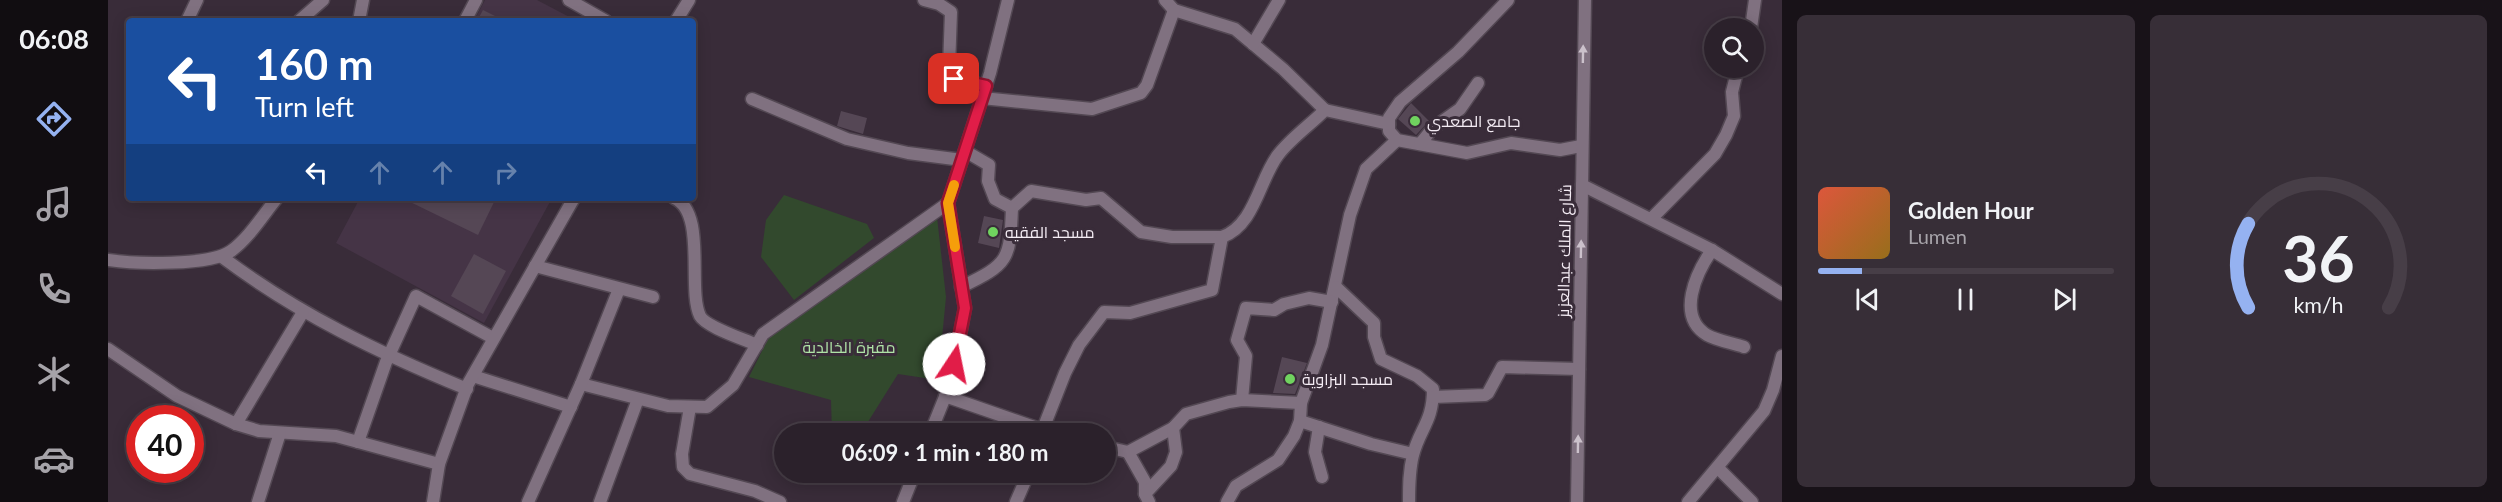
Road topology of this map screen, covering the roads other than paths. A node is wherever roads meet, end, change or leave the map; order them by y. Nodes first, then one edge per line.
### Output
1 (197, 0) edge
2 (322, 0) edge
3 (363, 0) edge
4 (476, 0) edge
5 (569, 0) edge
6 (689, 0) edge
7 (924, 0) edge
8 (1008, 0) edge
9 (1165, 0) edge
10 (1279, 0) edge
11 (1508, 0) edge
12 (1585, 0) edge
13 (1755, 0) edge
14 (1174, 10) junction
15 (188, 18) edge
16 (302, 18) edge
17 (360, 18) edge
18 (467, 18) edge
19 (601, 18) edge
20 (678, 18) edge
21 (1752, 18) edge
22 (1252, 44) junction
23 (1735, 78) edge
24 (1478, 83) dead end
25 (984, 92) junction
26 (752, 99) dead end
27 (1325, 110) junction
28 (1389, 124) junction
29 (1397, 140) junction
30 (1420, 144) junction
31 (1581, 146) junction
32 (964, 155) junction
33 (1582, 184) junction
34 (274, 201) edge
35 (572, 201) edge
36 (678, 201) edge
37 (948, 203) junction
38 (1012, 208) junction
39 (1653, 218) junction
40 (1222, 237) junction
41 (1712, 250) junction
42 (222, 257) junction
43 (108, 261) edge
44 (535, 266) junction
45 (1336, 286) junction
46 (961, 287) junction
47 (619, 289) junction
48 (1782, 294) edge
49 (653, 297) dead end
50 (1332, 302) junction
51 (303, 312) junction
52 (493, 338) junction
53 (757, 345) junction
54 (1744, 347) dead end
55 (108, 349) edge
56 (1782, 356) edge
57 (389, 357) junction
58 (1579, 369) junction
59 (473, 376) junction
60 (581, 384) junction
61 (466, 389) junction
62 (945, 396) junction
63 (1433, 397) junction
64 (638, 399) junction
65 (1242, 400) junction
66 (1301, 402) junction
67 (571, 407) junction
68 (690, 407) junction
69 (1300, 421) junction
70 (934, 423) edge
71 (1018, 423) edge
72 (1046, 423) edge
73 (236, 424) junction
74 (1319, 427) junction
75 (1173, 428) junction
76 (280, 433) junction
77 (358, 442) junction
78 (1116, 449) edge
79 (1128, 452) junction
80 (1413, 454) junction
81 (440, 464) junction
82 (1718, 468) junction
83 (1322, 477) dead end
84 (911, 483) edge
85 (1024, 483) edge
86 (1147, 498) edge
87 (261, 501) edge
88 (433, 502) edge
89 (528, 502) edge
90 (600, 502) edge
91 (780, 502) edge
92 (903, 502) edge
93 (1016, 502) edge
94 (1227, 502) edge
95 (1409, 502) edge
96 (1577, 502) edge
97 (1688, 502) edge
98 (1752, 502) edge

1 - 15 street
2 - 16 street
3 - 17 street
4 - 18 street
5 - 19 street
6 - 20 street
7 - 25 street
8 - 25 street
9 - 14 street
10 - 22 street
11 - 28 street
31 -> 12 street, شارع الملك عبدالعزيز
13 - 21 street
14 - 22 street
14 - 25 street
22 - 27 street
23 - 39 street
24 - 30 street
25 - 32 street
26 - 32 street
27 - 28 street
27 - 40 street
28 - 29 street
29 - 30 street
29 - 45 street
30 - 31 street
31 - 33 street, شارع الملك عبدالعزيز
32 - 37 street
32 - 38 street
33 - 39 street
58 -> 33 street, شارع الملك عبدالعزيز
34 - 42 street
35 - 44 street
36 - 53 street
37 - 46 street
37 - 53 street
38 - 40 street
38 - 46 street
39 - 41 street
40 - 72 street
41 - 48 street
41 - 54 street
42 - 43 street
42 - 51 street
44 - 47 street
44 - 52 street
45 - 50 street
45 - 63 street
46 - 62 street
47 - 49 street
47 - 60 street
50 - 65 street
50 - 66 street
51 - 57 street
51 - 73 street
52 - 57 street
52 - 59 street
53 - 68 street
55 - 73 street
56 - 82 street
57 - 61 street
57 - 77 street
58 - 63 street
96 -> 58 street, شارع الملك عبدالعزيز
59 - 61 street
59 - 67 street
60 - 64 street
60 - 67 street
61 - 81 street
62 - 70 street
62 - 71 street
63 - 80 street
64 - 68 street
64 - 90 street
65 - 66 street
65 - 75 street
66 - 69 street
67 - 89 street
68 - 91 street
69 - 74 street
69 - 94 street
73 - 76 street
74 - 80 street
74 - 83 street
75 - 79 street
75 - 86 street
76 - 77 street
76 - 87 street
77 - 81 street
78 - 79 street
79 - 86 street
80 - 95 street
81 - 88 street
82 - 97 street
82 - 98 street
84 - 92 street
85 - 93 street

